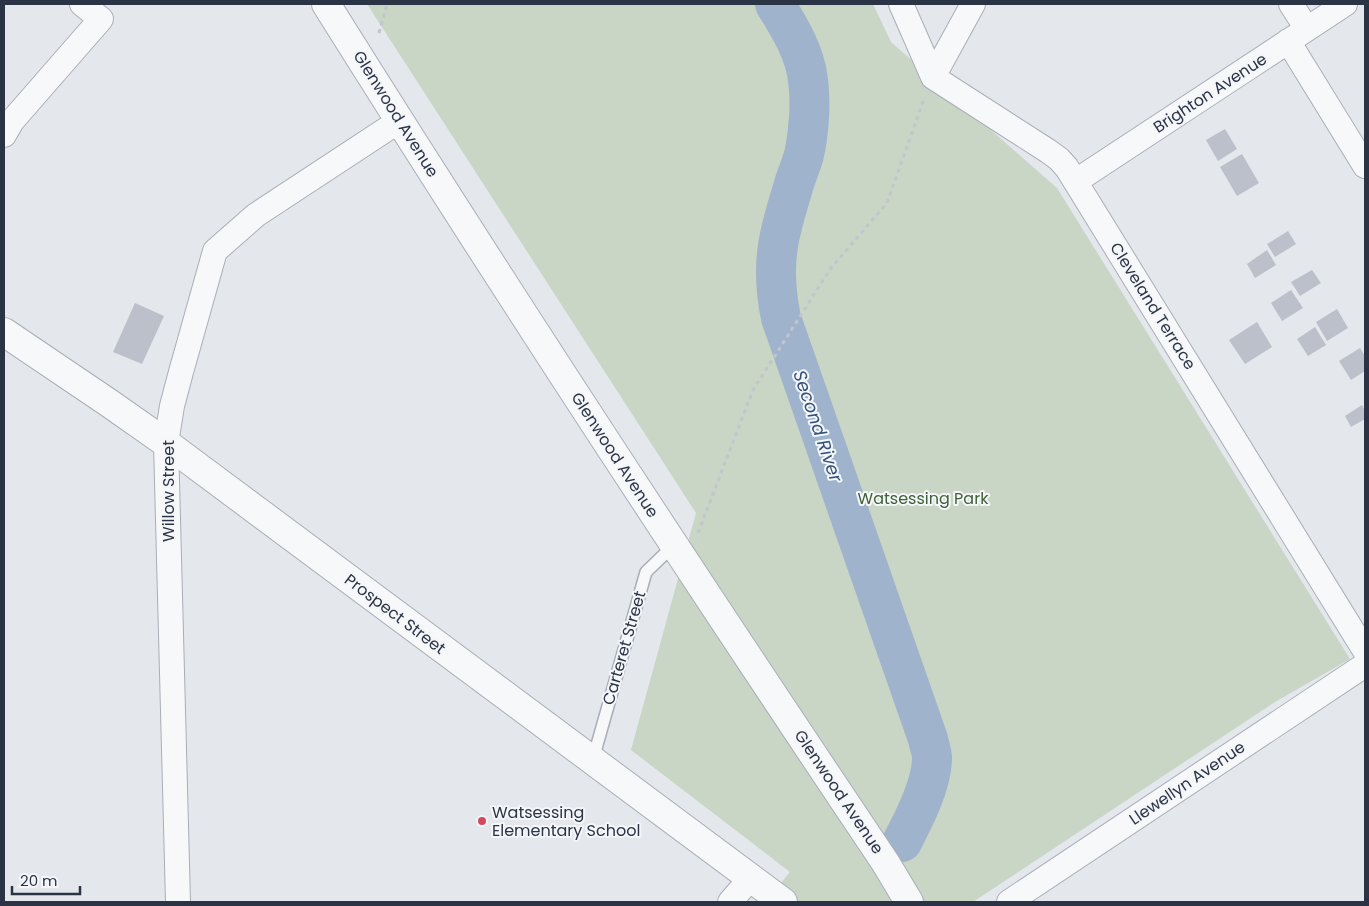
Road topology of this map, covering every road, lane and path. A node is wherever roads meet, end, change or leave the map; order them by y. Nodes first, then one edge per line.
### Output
1 (82, 4) edge
2 (326, 4) edge
3 (387, 4) edge
4 (900, 4) edge
5 (973, 4) edge
6 (1291, 4) edge
7 (1345, 4) edge
8 (379, 33) dead end
9 (1298, 35) junction
10 (933, 77) junction
11 (399, 121) junction
12 (4, 136) edge
13 (1365, 166) edge
14 (1076, 181) junction
15 (4, 332) edge
16 (166, 443) junction
17 (698, 533) dead end
18 (674, 545) junction
19 (1365, 651) edge
20 (1365, 665) edge
21 (593, 762) junction
22 (750, 879) junction
23 (178, 902) edge
24 (730, 902) edge
25 (783, 902) edge
26 (909, 902) edge
27 (1009, 902) edge

1 - 12 street
2 - 11 street, Glenwood Avenue
3 - 8 path
4 - 10 street
5 - 10 street
6 - 9 street
7 - 9 street, Brighton Avenue
9 - 13 street
9 - 14 street, Brighton Avenue
10 - 14 street, Cleveland Terrace
10 - 17 path
11 - 16 street, Willow Street
11 - 18 street, Glenwood Avenue
14 - 19 street, Cleveland Terrace
15 - 16 street, Prospect Street
16 - 21 street, Prospect Street
16 - 23 street, Willow Street
18 - 21 lane, Carteret Street
18 - 26 street, Glenwood Avenue
20 - 27 street, Llewellyn Avenue
21 - 22 street, Prospect Street
22 - 24 street
22 - 25 street, Prospect Street

